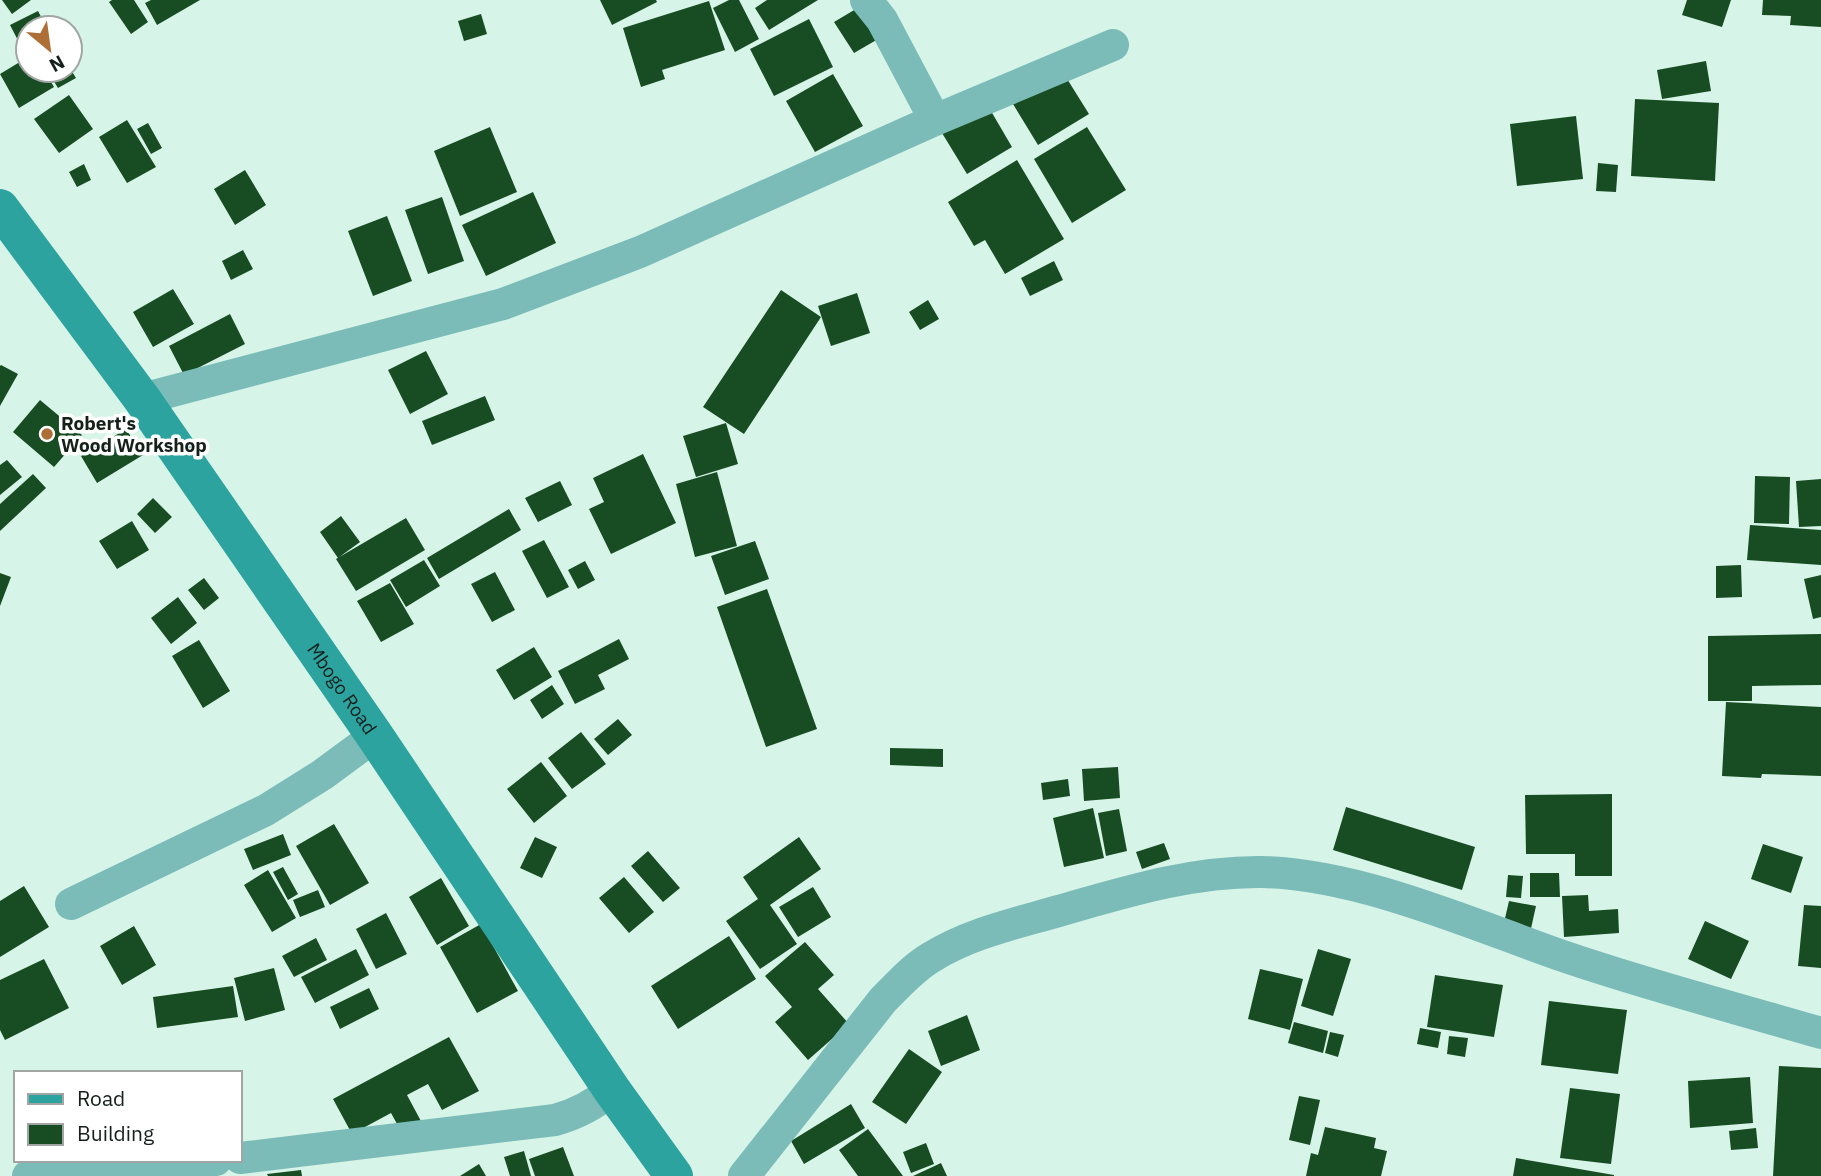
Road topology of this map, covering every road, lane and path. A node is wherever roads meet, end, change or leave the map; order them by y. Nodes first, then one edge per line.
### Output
1 (866, 0) edge
2 (1113, 45) dead end
3 (935, 120) junction
4 (0, 208) edge
5 (142, 399) junction
6 (375, 736) junction
7 (71, 904) dead end
8 (1821, 1033) edge
9 (612, 1090) junction
10 (242, 1157) edge
11 (207, 1162) edge
12 (167, 1171) edge
13 (28, 1176) edge
14 (674, 1176) edge
15 (744, 1176) edge

1 - 3 street
2 - 3 street
3 - 5 street
4 - 5 main road, Mbogo Road
5 - 6 main road, Mbogo Road
6 - 7 street
6 - 9 main road, Mbogo Road
8 - 15 street
9 - 10 street
9 - 14 main road, Mbogo Road
11 - 12 street
12 - 13 street

